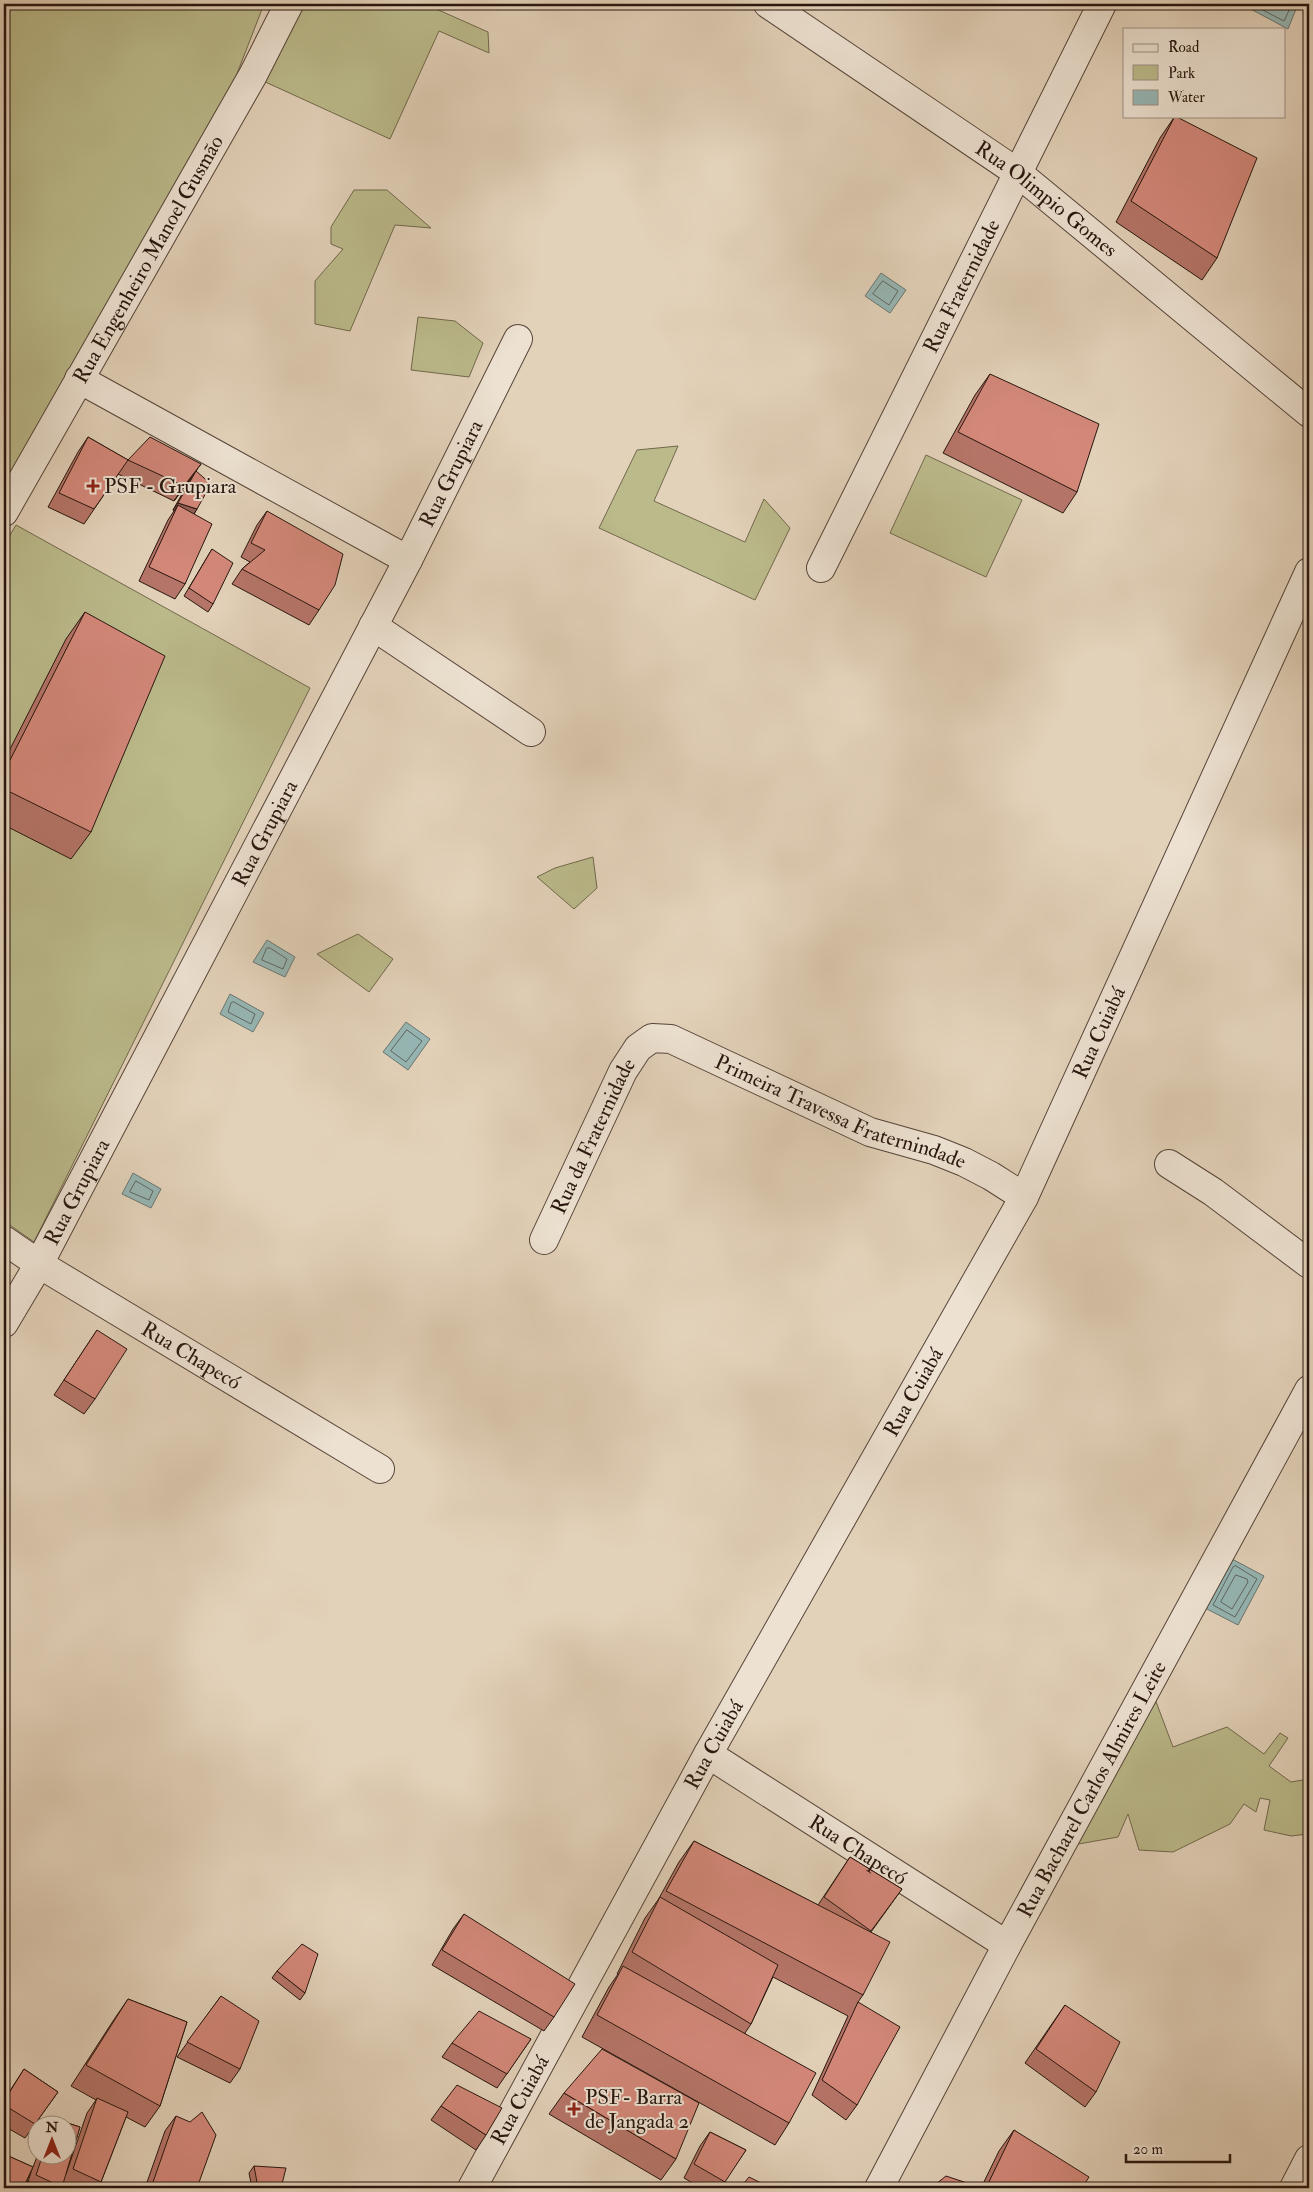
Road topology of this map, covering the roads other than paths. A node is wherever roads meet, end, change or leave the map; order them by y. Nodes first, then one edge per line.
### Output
1 (289, 4) edge
2 (768, 4) edge
3 (1102, 4) edge
4 (1018, 173) junction
5 (518, 339) dead end
6 (79, 379) junction
7 (1309, 413) edge
8 (4, 512) edge
9 (408, 560) junction
10 (821, 568) dead end
11 (1309, 572) edge
12 (373, 626) junction
13 (531, 732) dead end
14 (652, 1038) joint
15 (1169, 1164) dead end
16 (1024, 1197) junction
17 (4, 1240) edge
18 (544, 1240) dead end
19 (39, 1264) junction
20 (1309, 1264) edge
21 (4, 1322) edge
22 (1309, 1390) edge
23 (380, 1469) dead end
24 (708, 1754) junction
25 (1007, 1945) junction
26 (1309, 2159) edge
27 (472, 2188) edge
28 (879, 2188) edge
29 (1294, 2188) edge

1 - 6 street, Rua Engenheiro Manoel Gusmão
2 - 4 street, Rua Olimpio Gomes
3 - 4 street, Rua Fraternidade
4 - 7 street, Rua Olimpio Gomes
4 - 10 street, Rua Fraternidade
5 - 9 street, Rua Grupiara
6 - 8 street, Rua Engenheiro Manoel Gusmão
6 - 9 street
9 - 12 street, Rua Grupiara
11 - 16 street, Rua Cuiabá
12 - 13 street
12 - 19 street, Rua Grupiara
14 - 16 street, Primeira Travessa Fraternindade
14 - 18 street, Rua da Fraternidade
15 - 20 street
16 - 24 street, Rua Cuiabá
17 - 19 street, Rua Chapecó
19 - 21 street, Rua Grupiara
19 - 23 street, Rua Chapecó
22 - 25 street, Rua Bacharel Carlos Almires Leite
24 - 25 street, Rua Chapecó
24 - 27 street, Rua Cuiabá
25 - 28 street, Rua Bacharel Carlos Almires Leite
26 - 29 street

